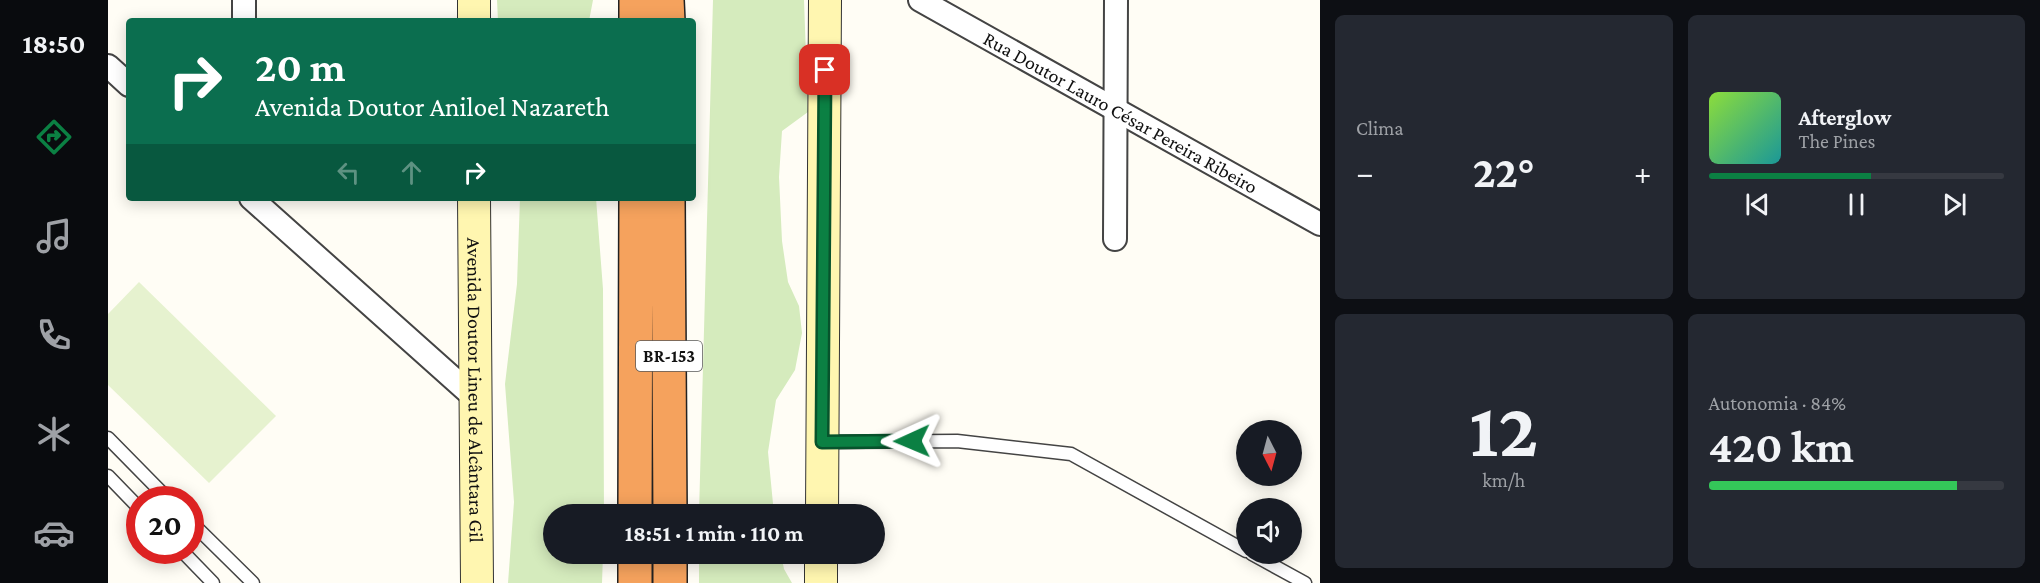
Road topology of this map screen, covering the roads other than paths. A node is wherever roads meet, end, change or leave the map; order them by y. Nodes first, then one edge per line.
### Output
1 (244, 0) edge
2 (474, 0) edge
3 (636, 0) edge
4 (668, 0) edge
5 (825, 0) edge
6 (920, 0) edge
7 (1116, 0) edge
8 (244, 18) edge
9 (474, 18) edge
10 (636, 18) edge
11 (668, 18) edge
12 (108, 66) edge
13 (126, 82) edge
14 (1116, 110) junction
15 (254, 201) edge
16 (474, 201) edge
17 (636, 201) edge
18 (668, 201) edge
19 (1320, 224) edge
20 (1114, 239) dead end
21 (475, 398) junction
22 (108, 438) edge
23 (822, 442) junction
24 (108, 476) edge
25 (155, 486) edge
26 (126, 495) edge
27 (635, 504) edge
28 (670, 504) edge
29 (822, 504) edge
30 (204, 535) edge
31 (1236, 545) edge
32 (195, 564) edge
33 (635, 564) edge
34 (670, 564) edge
35 (822, 564) edge
36 (1270, 564) edge
37 (213, 583) edge
38 (253, 583) edge
39 (477, 583) edge
40 (635, 583) edge
41 (670, 583) edge
42 (821, 583) edge
43 (1305, 583) edge

1 - 8 street
2 - 9 main road
3 - 10 highway
4 - 11 highway
5 - 23 main road
6 - 14 street, Rua Doutor Lauro César Pereira Ribeiro
7 - 14 street
12 - 13 street
14 - 19 street, Rua Doutor Lauro César Pereira Ribeiro
14 - 20 street
15 - 21 street
16 - 21 main road, Avenida Doutor Lineu de Alcântara Gil
17 - 27 highway, BR-153
18 - 28 highway, BR-153
21 - 39 main road, Avenida Doutor Lineu de Alcântara Gil
22 - 25 lane
23 - 29 main road
23 - 31 lane
24 - 26 lane
30 - 38 lane
32 - 37 lane
33 - 40 highway
34 - 41 highway
35 - 42 main road
36 - 43 lane

